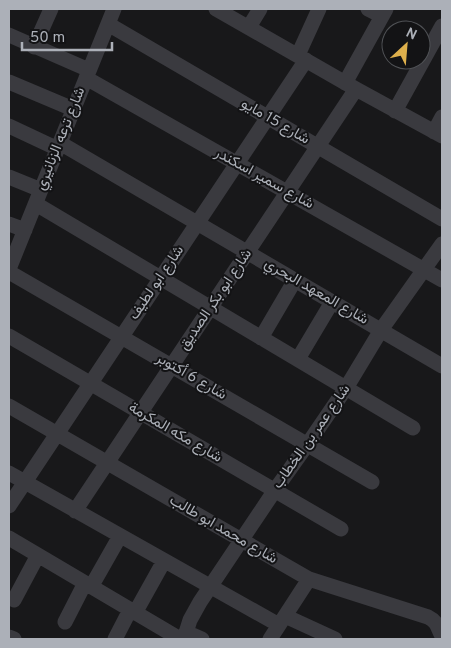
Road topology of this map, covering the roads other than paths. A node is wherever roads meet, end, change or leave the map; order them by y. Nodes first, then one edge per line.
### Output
1 (51, 9) edge
2 (216, 9) edge
3 (260, 9) edge
4 (318, 9) edge
5 (368, 9) edge
6 (384, 12) edge
7 (109, 14) edge
8 (442, 26) edge
9 (249, 27) junction
10 (9, 35) edge
11 (34, 47) junction
12 (302, 58) junction
13 (87, 74) junction
14 (9, 82) edge
15 (351, 86) junction
16 (73, 109) junction
17 (395, 110) junction
18 (442, 117) edge
19 (268, 118) junction
20 (9, 126) edge
21 (438, 134) edge
22 (59, 146) junction
23 (318, 146) junction
24 (237, 164) junction
25 (9, 177) edge
26 (288, 192) junction
27 (38, 197) junction
28 (442, 219) edge
29 (197, 223) junction
30 (9, 224) edge
31 (25, 230) junction
32 (442, 244) edge
33 (247, 252) junction
34 (9, 269) edge
35 (425, 270) junction
36 (161, 278) junction
37 (295, 280) junction
38 (442, 280) edge
39 (332, 302) junction
40 (210, 308) junction
41 (381, 330) junction
42 (9, 336) edge
43 (121, 337) junction
44 (261, 338) junction
45 (298, 359) junction
46 (172, 366) junction
47 (442, 366) edge
48 (90, 384) junction
49 (346, 388) junction
50 (9, 406) edge
51 (141, 413) junction
52 (413, 428) dead end
53 (57, 434) junction
54 (307, 445) junction
55 (107, 463) junction
56 (9, 473) edge
57 (25, 482) junction
58 (372, 482) dead end
59 (274, 490) junction
60 (9, 506) edge
61 (75, 511) junction
62 (341, 529) dead end
63 (120, 536) junction
64 (9, 538) edge
65 (240, 541) junction
66 (38, 555) junction
67 (164, 561) junction
68 (309, 579) junction
69 (88, 585) junction
70 (210, 587) junction
71 (14, 600) dead end
72 (132, 611) junction
73 (282, 621) junction
74 (438, 621) edge
75 (65, 622) dead end
76 (442, 636) edge
77 (9, 637) edge
78 (183, 637) edge
79 (14, 639) edge
80 (115, 639) edge
81 (202, 639) edge
82 (270, 639) edge
83 (336, 639) edge

1 - 11 street
2 - 9 street
3 - 9 street
4 - 12 street, شارع ابو لطيف
5 - 6 street
6 - 15 street, شارع ابو بكر الصديق
7 - 13 street, شارع ترعه الزنانيري
7 - 19 street, شارع 15 مايو
8 - 17 street
9 - 12 street
10 - 11 street, شارع سمير اسكندر
11 - 13 street, شارع سمير اسكندر
12 - 15 street
12 - 19 street, شارع ابو لطيف
13 - 16 street, شارع ترعه الزنانيري
13 - 24 street, شارع سمير اسكندر
14 - 16 street
15 - 17 street
15 - 23 street, شارع ابو بكر الصديق
16 - 22 street, شارع ترعه الزنانيري
17 - 21 street
18 - 21 street
19 - 23 street, شارع 15 مايو
19 - 24 street, شارع ابو لطيف
20 - 22 street, شارع المعهد البحري
22 - 27 street, شارع ترعه الزنانيري
22 - 29 street, شارع المعهد البحري
23 - 26 street, شارع ابو بكر الصديق
23 - 28 street, شارع 15 مايو
24 - 26 street, شارع سمير اسكندر
24 - 29 street, شارع ابو لطيف
25 - 27 street
26 - 33 street, شارع ابو بكر الصديق
26 - 35 street, شارع سمير اسكندر
27 - 31 street, شارع ترعه الزنانيري
27 - 36 street
29 - 33 street, شارع المعهد البحري
29 - 36 street, شارع ابو لطيف
30 - 31 street
31 - 34 street, شارع ترعه الزنانيري
32 - 35 street, شارع عمر بن الخطاب
33 - 37 street, شارع المعهد البحري
33 - 40 street, شارع ابو بكر الصديق
34 - 43 street, شارع 6 أكتوبر
35 - 38 street, شارع سمير اسكندر
35 - 41 street, شارع عمر بن الخطاب
36 - 40 street
36 - 43 street, شارع ابو لطيف
37 - 39 street, شارع المعهد البحري
37 - 44 street
39 - 41 street, شارع المعهد البحري
39 - 45 street
40 - 44 street
40 - 46 street, شارع ابو بكر الصديق
41 - 47 street, شارع المعهد البحري
41 - 49 street, شارع عمر بن الخطاب
42 - 48 street, شارع مكه المكرمة
43 - 46 street, شارع 6 أكتوبر
43 - 48 street, شارع ابو لطيف
44 - 45 street
45 - 49 street
46 - 51 street, شارع ابو بكر الصديق
46 - 54 street, شارع 6 أكتوبر
48 - 51 street, شارع مكه المكرمة
48 - 53 street, شارع ابو لطيف
49 - 52 street
49 - 54 street, شارع عمر بن الخطاب
50 - 53 street, شارع محمد ابو طالب
51 - 55 street, شارع ابو بكر الصديق
51 - 59 street, شارع مكه المكرمة
53 - 55 street, شارع محمد ابو طالب
53 - 57 street, شارع ابو لطيف
54 - 58 street, شارع 6 أكتوبر
54 - 59 street, شارع عمر بن الخطاب
55 - 61 street, شارع ابو بكر الصديق
55 - 65 street, شارع محمد ابو طالب
56 - 57 street
57 - 60 street, شارع ابو لطيف
57 - 61 street
59 - 62 street, شارع مكه المكرمة
59 - 65 street, شارع عمر بن الخطاب
61 - 63 street
63 - 67 street
63 - 69 street
64 - 66 street
65 - 68 street, شارع محمد ابو طالب
65 - 70 street, شارع عمر بن الخطاب
66 - 69 street
66 - 71 street
67 - 70 street
67 - 72 street
68 - 73 street
68 - 74 street, شارع محمد ابو طالب
69 - 72 street
69 - 75 street
70 - 73 street
70 - 78 street, شارع عمر بن الخطاب
72 - 78 street
72 - 80 street
73 - 82 street
73 - 83 street
74 - 76 street, شارع محمد ابو طالب
77 - 79 street
78 - 81 street

